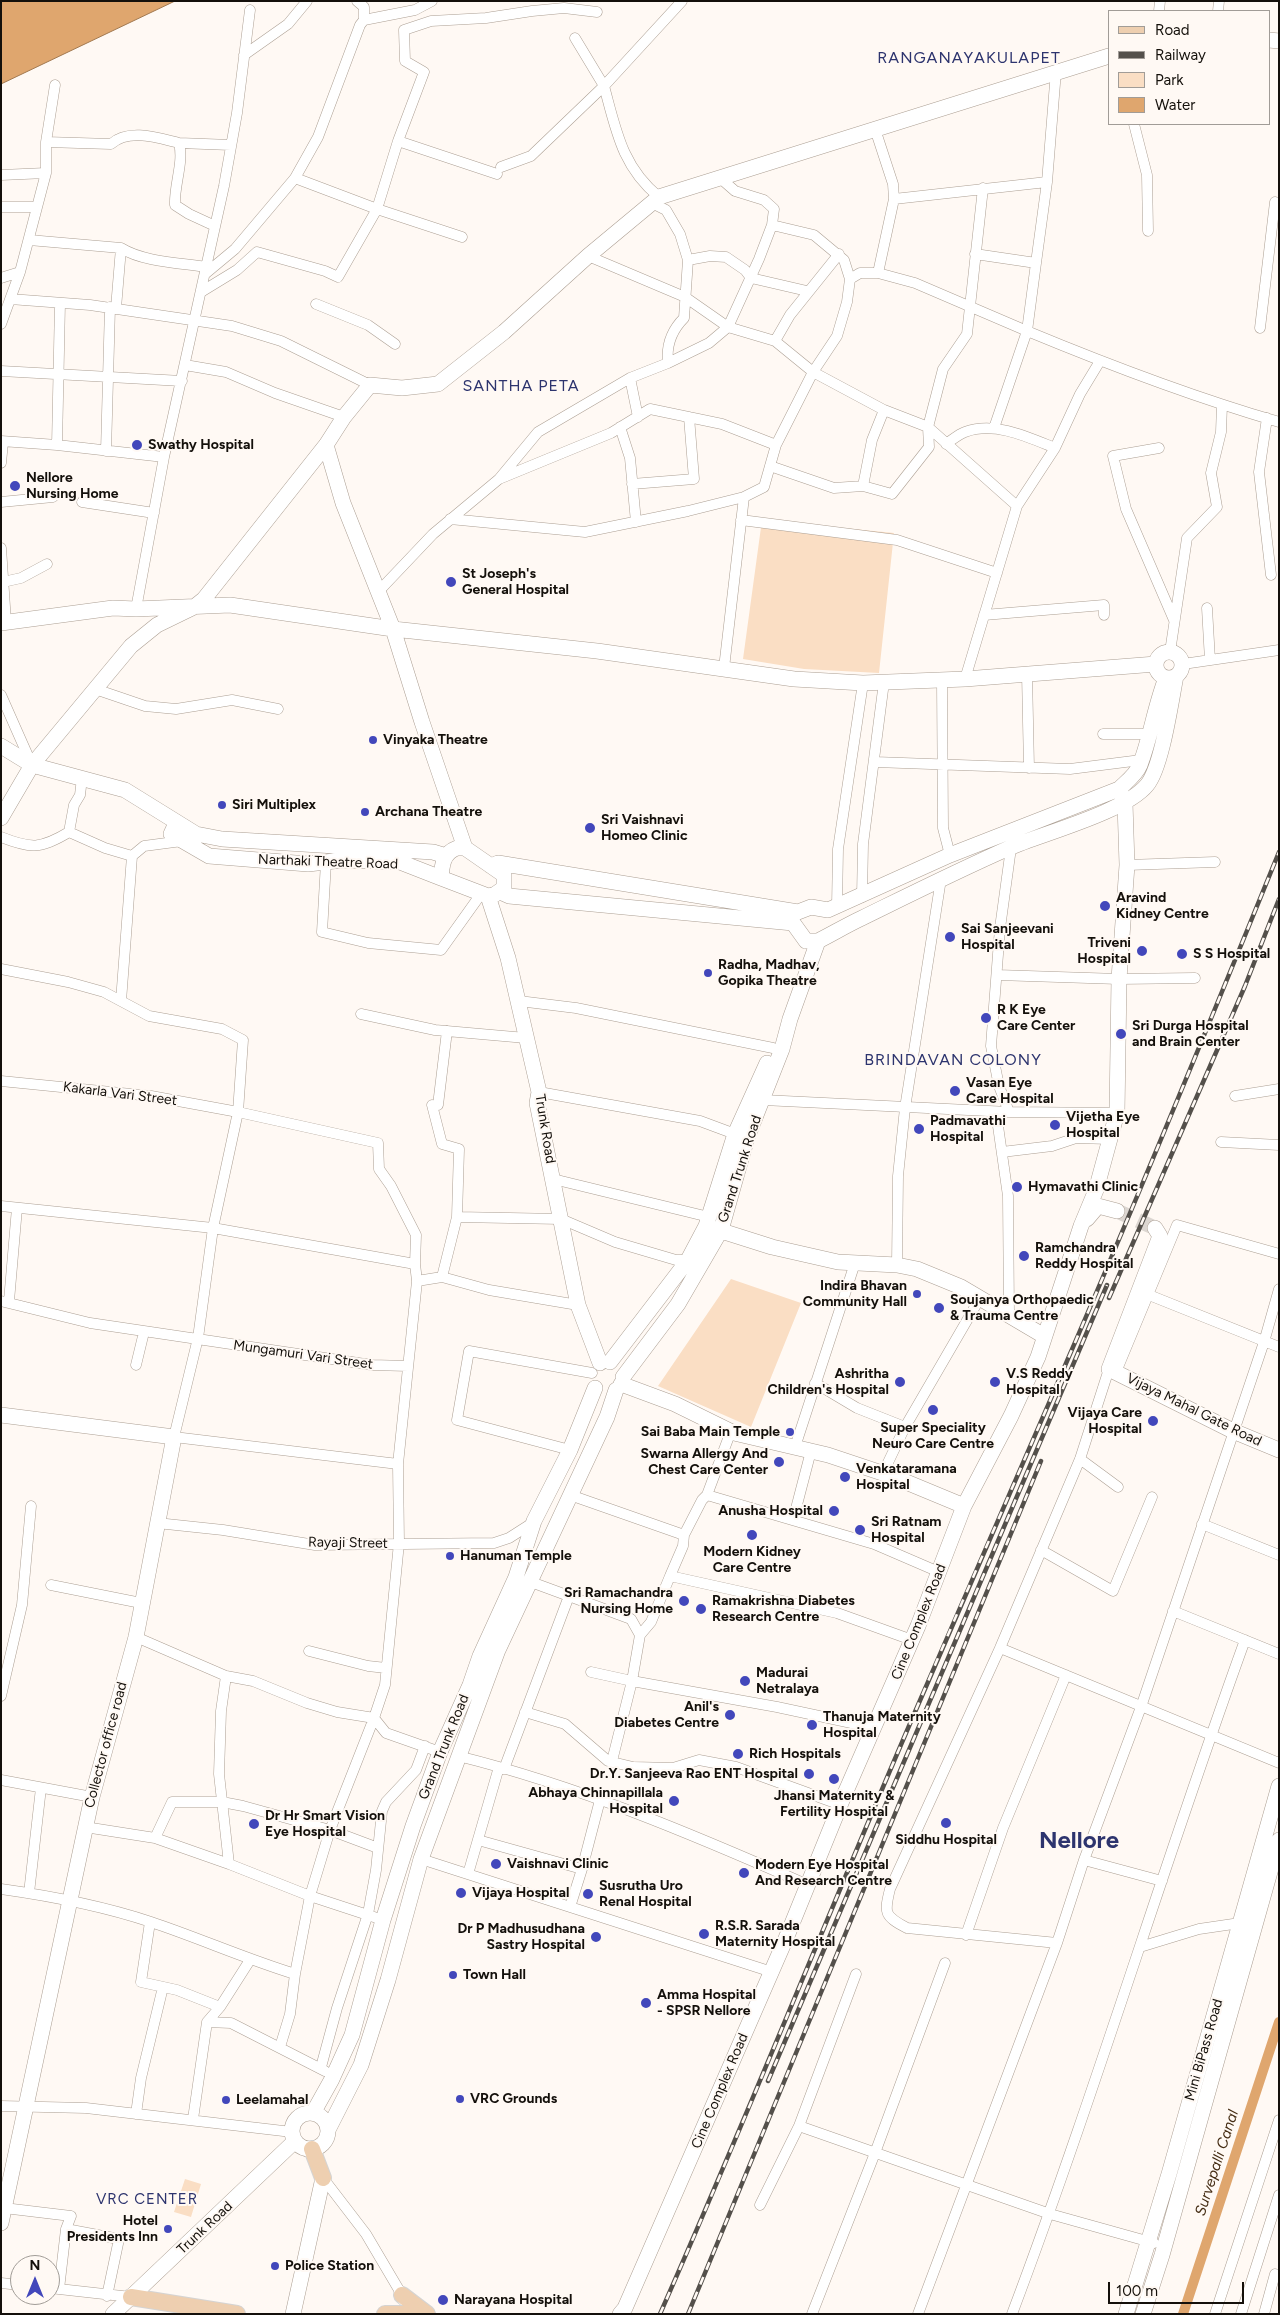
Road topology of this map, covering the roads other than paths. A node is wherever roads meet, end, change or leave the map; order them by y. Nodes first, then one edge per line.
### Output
1 (307, 1) edge
2 (357, 1) edge
3 (432, 1) edge
4 (682, 1) edge
5 (250, 10) dead end
6 (597, 12) dead end
7 (364, 20) junction
8 (575, 38) dead end
9 (244, 55) junction
10 (1108, 56) edge
11 (1056, 71) junction
12 (55, 85) dead end
13 (604, 86) junction
14 (1134, 125) edge
15 (875, 129) junction
16 (398, 141) junction
17 (46, 142) junction
18 (179, 143) junction
19 (231, 145) junction
20 (46, 173) junction
21 (1, 175) edge
22 (719, 177) junction
23 (295, 178) junction
24 (1047, 182) junction
25 (983, 188) junction
26 (894, 199) junction
27 (656, 200) junction
28 (1279, 203) edge
29 (1, 207) edge
30 (37, 207) junction
31 (377, 209) junction
32 (772, 225) junction
33 (216, 226) junction
34 (1148, 230) dead end
35 (462, 236) dead end
36 (29, 240) junction
37 (121, 248) junction
38 (839, 254) junction
39 (975, 254) junction
40 (588, 256) junction
41 (688, 260) junction
42 (1036, 264) junction
43 (206, 271) junction
44 (20, 272) junction
45 (878, 273) junction
46 (1, 278) edge
47 (751, 278) junction
48 (850, 279) junction
49 (807, 291) junction
50 (202, 292) junction
51 (685, 297) junction
52 (10, 299) junction
53 (60, 303) junction
54 (316, 304) dead end
55 (969, 307) junction
56 (113, 308) junction
57 (195, 321) junction
58 (1, 324) edge
59 (728, 327) junction
60 (1260, 328) dead end
61 (1027, 331) junction
62 (775, 341) junction
63 (395, 344) dead end
64 (1100, 361) junction
65 (668, 363) junction
66 (185, 365) junction
67 (1, 371) edge
68 (812, 372) junction
69 (59, 374) junction
70 (107, 376) junction
71 (630, 378) junction
72 (182, 381) junction
73 (370, 385) junction
74 (1222, 405) junction
75 (884, 410) junction
76 (344, 416) junction
77 (638, 417) junction
78 (689, 417) junction
79 (1267, 418) junction
80 (1279, 422) edge
81 (620, 427) junction
82 (928, 428) junction
83 (994, 428) junction
84 (2, 442) edge
85 (57, 444) junction
86 (946, 444) junction
87 (326, 445) junction
88 (776, 445) junction
89 (1055, 448) junction
90 (1159, 448) dead end
91 (106, 452) junction
92 (164, 457) junction
93 (1, 463) edge
94 (770, 466) junction
95 (498, 478) junction
96 (632, 484) junction
97 (863, 486) junction
98 (53, 497) dead end
99 (744, 497) junction
100 (1, 502) edge
101 (82, 502) dead end
102 (1017, 506) junction
103 (154, 513) junction
104 (450, 519) junction
105 (741, 520) junction
106 (636, 522) junction
107 (1, 548) edge
108 (47, 564) dead end
109 (996, 573) junction
110 (1271, 575) dead end
111 (3, 582) junction
112 (378, 593) junction
113 (194, 607) junction
114 (1206, 608) dead end
115 (136, 609) junction
116 (984, 615) junction
117 (1104, 616) dead end
118 (1175, 621) junction
119 (4, 622) edge
120 (393, 629) junction
121 (1279, 650) edge
122 (1170, 652) junction
123 (1210, 660) junction
124 (1156, 664) junction
125 (724, 668) junction
126 (1175, 673) junction
127 (1027, 674) junction
128 (964, 679) junction
129 (942, 680) junction
130 (884, 682) junction
131 (863, 683) junction
132 (95, 689) junction
133 (1, 695) edge
134 (278, 709) dead end
135 (1103, 734) dead end
136 (1149, 734) junction
137 (1, 746) edge
138 (1140, 760) junction
139 (875, 762) junction
140 (32, 765) junction
141 (943, 765) junction
142 (1029, 768) junction
143 (82, 778) junction
144 (1119, 788) junction
145 (1124, 803) junction
146 (1, 818) edge
147 (176, 823) junction
148 (69, 832) junction
149 (1, 837) edge
150 (182, 841) junction
151 (465, 848) junction
152 (1011, 848) junction
153 (950, 854) junction
154 (132, 856) junction
155 (446, 856) junction
156 (326, 862) junction
157 (1215, 862) dead end
158 (1127, 865) junction
159 (491, 866) junction
160 (441, 878) junction
161 (941, 880) junction
162 (489, 894) junction
163 (862, 897) junction
164 (833, 909) junction
165 (795, 918) junction
166 (817, 939) junction
167 (1, 969) edge
168 (997, 975) junction
169 (1195, 978) dead end
170 (1119, 979) junction
171 (121, 1001) junction
172 (519, 1001) junction
173 (361, 1014) dead end
174 (447, 1031) junction
175 (526, 1038) junction
176 (773, 1048) junction
177 (1, 1081) edge
178 (1279, 1089) edge
179 (539, 1092) junction
180 (1235, 1096) dead end
181 (763, 1100) junction
182 (905, 1108) junction
183 (238, 1112) junction
184 (996, 1112) junction
185 (1009, 1112) junction
186 (1116, 1113) junction
187 (735, 1134) junction
188 (1110, 1139) junction
189 (1221, 1142) dead end
190 (1279, 1144) edge
191 (1002, 1152) junction
192 (553, 1179) junction
193 (1, 1206) edge
194 (17, 1208) junction
195 (1117, 1211) tunnel mouth
196 (458, 1218) junction
197 (561, 1218) junction
198 (707, 1222) junction
199 (1081, 1226) junction
200 (213, 1228) junction
201 (1155, 1228) dead end
202 (720, 1230) junction
203 (1279, 1254) edge
204 (688, 1260) junction
205 (855, 1263) junction
206 (415, 1264) junction
207 (897, 1265) junction
208 (442, 1277) junction
209 (417, 1281) junction
210 (1279, 1289) edge
211 (1149, 1294) junction
212 (980, 1298) junction
213 (5, 1301) edge
214 (578, 1305) junction
215 (1009, 1315) junction
216 (144, 1332) junction
217 (1044, 1336) junction
218 (198, 1338) junction
219 (1264, 1342) junction
220 (1279, 1347) edge
221 (136, 1364) dead end
222 (408, 1366) junction
223 (601, 1366) junction
224 (1112, 1370) junction
225 (815, 1383) junction
226 (620, 1384) junction
227 (595, 1388) junction
228 (1, 1415) edge
229 (905, 1427) junction
230 (731, 1431) junction
231 (1233, 1431) junction
232 (174, 1437) junction
233 (795, 1448) junction
234 (570, 1450) junction
235 (1279, 1450) edge
236 (811, 1451) junction
237 (1080, 1459) junction
238 (398, 1464) junction
239 (883, 1473) junction
240 (1118, 1487) dead end
241 (570, 1495) junction
242 (707, 1495) junction
243 (1152, 1497) dead end
244 (31, 1506) dead end
245 (964, 1506) junction
246 (793, 1520) junction
247 (534, 1521) junction
248 (157, 1523) junction
249 (1202, 1524) junction
250 (684, 1536) junction
251 (399, 1543) junction
252 (1041, 1550) junction
253 (1279, 1555) edge
254 (939, 1572) junction
255 (670, 1576) junction
256 (531, 1582) junction
257 (51, 1585) dead end
258 (569, 1596) junction
259 (141, 1603) junction
260 (1172, 1611) junction
261 (640, 1635) junction
262 (136, 1637) junction
263 (912, 1640) junction
264 (1245, 1640) junction
265 (1000, 1648) junction
266 (309, 1651) dead end
267 (1279, 1654) edge
268 (386, 1668) junction
269 (591, 1672) dead end
270 (1066, 1675) junction
271 (226, 1676) junction
272 (632, 1681) junction
273 (1, 1696) edge
274 (1140, 1706) junction
275 (525, 1712) junction
276 (374, 1718) junction
277 (875, 1728) junction
278 (1211, 1734) junction
279 (425, 1746) junction
280 (440, 1752) junction
281 (458, 1756) junction
282 (612, 1761) junction
283 (1279, 1763) edge
284 (502, 1768) junction
285 (1, 1780) edge
286 (1279, 1786) edge
287 (41, 1788) junction
288 (92, 1797) junction
289 (600, 1800) junction
290 (222, 1802) junction
291 (841, 1805) junction
292 (85, 1826) junction
293 (330, 1830) junction
294 (155, 1838) junction
295 (478, 1840) junction
296 (1279, 1840) edge
297 (378, 1848) junction
298 (421, 1859) junction
299 (1084, 1860) junction
300 (229, 1864) junction
301 (582, 1869) junction
302 (468, 1874) junction
303 (1162, 1881) junction
304 (808, 1885) junction
305 (1, 1889) edge
306 (29, 1893) junction
307 (310, 1896) junction
308 (70, 1901) junction
309 (570, 1907) junction
310 (368, 1914) junction
311 (383, 1920) junction
312 (150, 1922) junction
313 (1240, 1923) junction
314 (966, 1935) junction
315 (1058, 1943) junction
316 (1140, 1947) junction
317 (250, 1960) junction
318 (945, 1963) dead end
319 (772, 1972) junction
320 (295, 1974) junction
321 (856, 1974) dead end
322 (163, 1987) junction
323 (220, 2008) junction
324 (207, 2022) junction
325 (280, 2047) junction
326 (321, 2068) junction
327 (332, 2079) junction
328 (1, 2106) edge
329 (24, 2106) junction
330 (313, 2113) junction
331 (136, 2114) junction
332 (193, 2119) junction
333 (1279, 2120) edge
334 (799, 2126) junction
335 (328, 2130) junction
336 (294, 2136) junction
337 (312, 2149) junction
338 (875, 2152) junction
339 (323, 2178) junction
340 (965, 2185) junction
341 (1279, 2194) edge
342 (760, 2205) dead end
343 (4, 2208) junction
344 (1050, 2214) junction
345 (1, 2223) edge
346 (1274, 2225) edge
347 (66, 2229) junction
348 (1148, 2241) junction
349 (1165, 2246) junction
350 (60, 2261) edge
351 (1279, 2275) edge
352 (60, 2289) edge
353 (402, 2295) junction
354 (107, 2296) junction
355 (131, 2297) junction
356 (113, 2314) edge
357 (236, 2314) edge
358 (293, 2314) edge
359 (385, 2314) edge
360 (404, 2314) edge
361 (428, 2314) edge
362 (620, 2314) edge
363 (812, 2314) edge
364 (918, 2314) edge
365 (1012, 2314) edge
366 (1126, 2314) edge
367 (1143, 2314) edge
368 (1215, 2314) edge
369 (1241, 2314) edge
370 (1264, 2314) edge

1 - 9 street
2 - 7 street
3 - 7 street
4 - 13 street
5 - 9 street
6 - 16 street
7 - 23 street
8 - 13 street
9 - 19 street
10 - 11 main road
11 - 15 main road
11 - 24 street
12 - 17 street
13 - 16 street
13 - 27 street
14 - 34 street
15 - 22 main road
15 - 26 street
16 - 31 street
17 - 18 street
17 - 20 street
18 - 19 street
18 - 33 street
19 - 33 street
20 - 21 street
20 - 30 street
22 - 27 main road
22 - 32 street
23 - 31 street
23 - 43 street
24 - 25 street
24 - 42 street
25 - 26 street
25 - 39 street
26 - 45 street
27 - 40 main road
27 - 41 street
28 - 60 street
29 - 30 street
30 - 36 street
31 - 35 street
31 - 50 street
32 - 38 street
32 - 47 street
33 - 43 street
36 - 37 street
36 - 44 street
37 - 43 street
37 - 56 street
38 - 48 street
38 - 49 street
39 - 42 street
39 - 55 street
40 - 51 street
40 - 73 main road
41 - 47 street
41 - 51 street
42 - 61 street
43 - 50 street
44 - 46 street
44 - 52 street
45 - 48 street
45 - 55 street
47 - 49 street
47 - 59 street
48 - 68 street
49 - 62 street
50 - 57 street
51 - 59 street
51 - 65 street
52 - 53 street
52 - 58 street
53 - 56 street
53 - 69 street
54 - 63 street
55 - 61 street
55 - 82 street
56 - 57 street
56 - 70 street
57 - 66 street
57 - 73 street
59 - 62 street
59 - 65 street
61 - 64 street
61 - 83 street
62 - 68 street
64 - 74 street
64 - 89 street
65 - 71 street
66 - 72 street
66 - 76 street
67 - 69 street
68 - 75 street
68 - 88 street
69 - 70 street
69 - 85 street
70 - 72 street
70 - 91 street
71 - 77 street
71 - 95 street
72 - 92 street
73 - 76 main road
74 - 79 street
74 - 118 street
75 - 82 street
75 - 97 street
76 - 87 main road
77 - 78 street
77 - 81 street
78 - 88 street
78 - 96 street
79 - 80 street
79 - 110 street
81 - 95 street
81 - 96 street
82 - 86 street
82 - 97 street
83 - 86 street
83 - 89 street
84 - 85 street
84 - 93 street
85 - 91 street
86 - 102 street
87 - 112 main road
87 - 113 main road
88 - 94 street
89 - 102 street
90 - 118 street
91 - 92 street
92 - 103 street
94 - 97 street
94 - 99 street
95 - 104 street
96 - 106 street
98 - 100 street
99 - 105 street
99 - 106 street
101 - 103 street
102 - 109 street
103 - 115 street
104 - 106 street
104 - 112 street
105 - 109 street
105 - 125 street
107 - 111 street
108 - 111 street
109 - 116 street
111 - 119 street
112 - 120 main road
113 - 115 main road
113 - 120 main road
113 - 132 main road
114 - 123 street
115 - 119 main road
116 - 117 street
116 - 128 street
118 - 122 street
120 - 125 main road
120 - 151 main road
121 - 123 street
122 - 124 main road
122 - 126 main road
123 - 126 street
124 - 126 main road
124 - 127 main road
125 - 131 main road
126 - 136 main road
126 - 145 main road
127 - 128 main road
127 - 142 street
128 - 129 main road
129 - 130 main road
129 - 141 street
130 - 131 main road
130 - 139 street
131 - 164 street
132 - 134 street
132 - 140 main road
133 - 140 street
135 - 136 street
136 - 138 main road
137 - 140 main road, Narthaki Theatre Road
138 - 142 street
138 - 144 main road
139 - 141 street
139 - 163 street
140 - 143 main road, Narthaki Theatre Road
140 - 146 main road
141 - 142 street
141 - 153 street
143 - 147 main road, Narthaki Theatre Road
143 - 148 street
144 - 145 main road, Cine Complex Road
144 - 153 main road
145 - 152 main road
145 - 158 main road, Cine Complex Road
147 - 150 main road
147 - 155 main road, Narthaki Theatre Road
148 - 149 street
148 - 154 street
150 - 154 street
150 - 156 main road, Narthaki Theatre Road
151 - 155 main road
151 - 159 main road
152 - 161 main road
152 - 168 street
153 - 163 main road
154 - 171 street
155 - 160 main road
156 - 160 main road, Narthaki Theatre Road
156 - 162 street
157 - 158 street
158 - 170 main road, Cine Complex Road
159 - 162 main road, Trunk Road
159 - 165 main road
160 - 162 main road, Narthaki Theatre Road
161 - 166 main road
161 - 182 street
162 - 165 main road, Narthaki Theatre Road
162 - 172 main road, Trunk Road
163 - 164 main road
164 - 165 main road
164 - 166 main road
165 - 166 main road
166 - 176 main road
166 - 181 main road, Grand Trunk Road
167 - 171 street
168 - 170 street
168 - 185 street
169 - 170 street
170 - 186 main road, Cine Complex Road
171 - 183 street
172 - 175 main road, Trunk Road
172 - 176 street
173 - 174 street
174 - 175 street
174 - 196 street
175 - 179 main road, Trunk Road
176 - 187 main road
177 - 183 street, Kakarla Vari Street
178 - 180 street
179 - 187 street
179 - 192 main road, Trunk Road
181 - 182 street
181 - 202 main road, Grand Trunk Road
182 - 184 street
182 - 207 street
183 - 200 street
183 - 206 street, Kakarla Vari Street
184 - 185 street
184 - 191 street
185 - 186 street
186 - 188 main road, Cine Complex Road
187 - 198 main road
188 - 191 street
188 - 199 main road, Cine Complex Road
189 - 190 street
191 - 215 street
192 - 197 main road, Trunk Road
192 - 198 street
193 - 194 street
194 - 200 street
194 - 213 street
195 - 199 main road
196 - 197 street
196 - 208 street
197 - 204 street
197 - 214 main road, Trunk Road
198 - 202 main road
198 - 204 main road
199 - 217 main road, Cine Complex Road
200 - 206 street
200 - 218 street
201 - 224 main road
202 - 205 main road
202 - 226 main road, Grand Trunk Road
203 - 211 street
204 - 223 main road
205 - 207 main road
205 - 225 street
206 - 209 street
207 - 212 main road
208 - 209 street
208 - 214 street
209 - 222 street
210 - 219 street
211 - 219 street
211 - 224 street
212 - 215 main road
212 - 229 street
213 - 216 street, Mungamuri Vari Street
214 - 223 main road, Trunk Road
215 - 217 main road
216 - 218 street, Mungamuri Vari Street
216 - 221 street
217 - 245 main road, Cine Complex Road
218 - 222 street, Mungamuri Vari Street
218 - 232 street
219 - 220 street
219 - 231 street
222 - 238 street
223 - 226 main road
223 - 227 main road
223 - 234 street
224 - 231 main road, Vijaya Mahal Gate Road
224 - 237 street
225 - 229 street
225 - 233 street
226 - 227 main road
226 - 230 main road
226 - 241 main road, Grand Trunk Road
227 - 234 main road, Grand Trunk Road
228 - 232 main road
229 - 239 street
230 - 233 main road
230 - 242 street
231 - 235 main road, Vijaya Mahal Gate Road
231 - 249 street
232 - 238 street
232 - 248 main road, Collector office road
233 - 236 main road
234 - 247 main road, Grand Trunk Road
236 - 239 main road
236 - 246 street
237 - 240 street
237 - 252 street
238 - 251 street
239 - 245 main road
241 - 250 street
241 - 256 main road, Grand Trunk Road
242 - 246 street
242 - 250 street
243 - 252 street
244 - 273 street
245 - 254 main road, Cine Complex Road
246 - 254 street
247 - 251 street, Rayaji Street
247 - 280 main road, Grand Trunk Road
248 - 251 street, Rayaji Street
248 - 259 main road, Collector office road
249 - 253 street
249 - 260 street
250 - 255 street
251 - 268 street
252 - 265 street
254 - 263 main road, Cine Complex Road
255 - 261 street
255 - 263 street
256 - 258 street
256 - 281 main road, Grand Trunk Road
257 - 259 street
258 - 261 street
258 - 275 street
259 - 262 main road, Collector office road
260 - 264 street
260 - 274 street
261 - 272 street
262 - 271 street
262 - 288 main road, Collector office road
263 - 277 main road, Cine Complex Road
264 - 267 street
264 - 278 street
265 - 270 street
265 - 314 street
266 - 268 street
268 - 276 street
269 - 272 street
270 - 274 street
270 - 314 street
271 - 276 street
271 - 290 street
272 - 277 street
272 - 282 street
274 - 278 street
274 - 299 street
275 - 282 street
275 - 284 street
276 - 279 street
276 - 293 street
277 - 291 main road, Cine Complex Road
278 - 283 street
278 - 303 street
279 - 280 street
279 - 297 street
280 - 311 main road, Grand Trunk Road
281 - 284 street
281 - 298 main road, Grand Trunk Road
282 - 291 street
284 - 289 street
284 - 295 street
285 - 287 street
286 - 313 main road, Mini BiPass Road
287 - 288 street
287 - 306 street
288 - 292 main road, Collector office road
289 - 301 street
289 - 304 street
290 - 293 street
290 - 294 street
290 - 300 street
291 - 304 main road, Cine Complex Road
292 - 294 street
292 - 308 main road, Collector office road
293 - 297 street
293 - 307 street
294 - 300 street
295 - 301 street
295 - 302 street
296 - 349 main road
297 - 310 street
298 - 302 street
298 - 335 main road, Grand Trunk Road
299 - 303 street
299 - 315 street
300 - 307 street
301 - 309 street
302 - 309 street
303 - 316 street
304 - 319 main road, Cine Complex Road
305 - 306 street
306 - 308 street
307 - 310 street
307 - 320 street
308 - 312 street
308 - 329 main road, Collector office road
309 - 319 street
310 - 311 street
310 - 326 street
311 - 327 main road, Grand Trunk Road
312 - 317 street
312 - 322 street
313 - 316 street
313 - 348 main road, Mini BiPass Road
314 - 315 street
315 - 340 street
316 - 344 street
317 - 320 street
317 - 323 street
318 - 338 street
319 - 362 main road, Cine Complex Road
320 - 325 street
321 - 334 street
322 - 323 street
322 - 331 street
323 - 324 street
324 - 325 street
324 - 332 street
325 - 326 street
326 - 327 street
327 - 330 main road, Grand Trunk Road
328 - 329 street
329 - 331 street
329 - 343 main road, Collector office road
330 - 335 main road
330 - 336 main road
331 - 332 street
332 - 336 street
333 - 368 street
334 - 338 street
334 - 342 street
335 - 337 main road
336 - 337 main road
336 - 355 main road, Trunk Road
337 - 339 main road
338 - 340 street
338 - 363 street
339 - 353 street
339 - 358 main road
340 - 344 street
340 - 364 street
341 - 346 street
343 - 345 main road, Collector office road
343 - 347 street
344 - 348 street
344 - 365 street
346 - 369 street
347 - 350 street
347 - 354 street
348 - 349 street
348 - 366 main road, Mini BiPass Road
349 - 367 main road
351 - 370 street
352 - 354 street
353 - 360 street
353 - 361 main road
354 - 355 street
355 - 356 main road, Trunk Road
355 - 357 main road
359 - 360 main road

